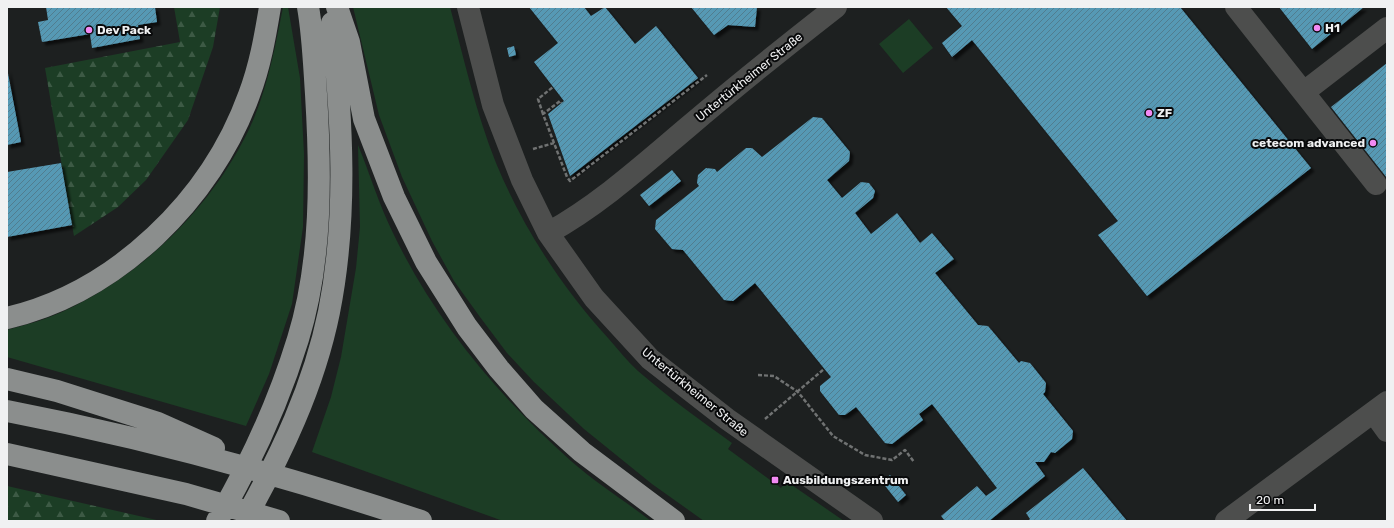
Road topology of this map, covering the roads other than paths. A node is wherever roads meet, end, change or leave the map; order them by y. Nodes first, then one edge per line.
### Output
1 (270, 7) edge
2 (308, 7) edge
3 (330, 7) edge
4 (337, 7) edge
5 (468, 7) edge
6 (836, 7) edge
7 (1236, 7) edge
8 (1387, 28) edge
9 (1304, 92) junction
10 (1376, 184) dead end
11 (548, 233) junction
12 (7, 318) edge
13 (7, 379) edge
14 (1380, 408) edge
15 (7, 411) edge
16 (1387, 431) edge
17 (7, 454) edge
18 (7, 458) edge
19 (47, 461) junction
20 (278, 476) junction
21 (217, 521) edge
22 (244, 521) edge
23 (279, 521) edge
24 (421, 521) edge
25 (674, 521) edge
26 (872, 521) edge
27 (1226, 521) edge

1 - 12 highway
2 - 21 highway
3 - 22 highway
4 - 25 highway
5 - 11 street, Untertürkheimer Straße
6 - 11 street, Untertürkheimer Straße
7 - 9 street
8 - 9 street
9 - 10 street
11 - 26 street, Untertürkheimer Straße
13 - 20 highway
14 - 16 street
14 - 27 street
15 - 20 highway
17 - 19 highway
18 - 19 highway
19 - 23 highway
20 - 24 highway

